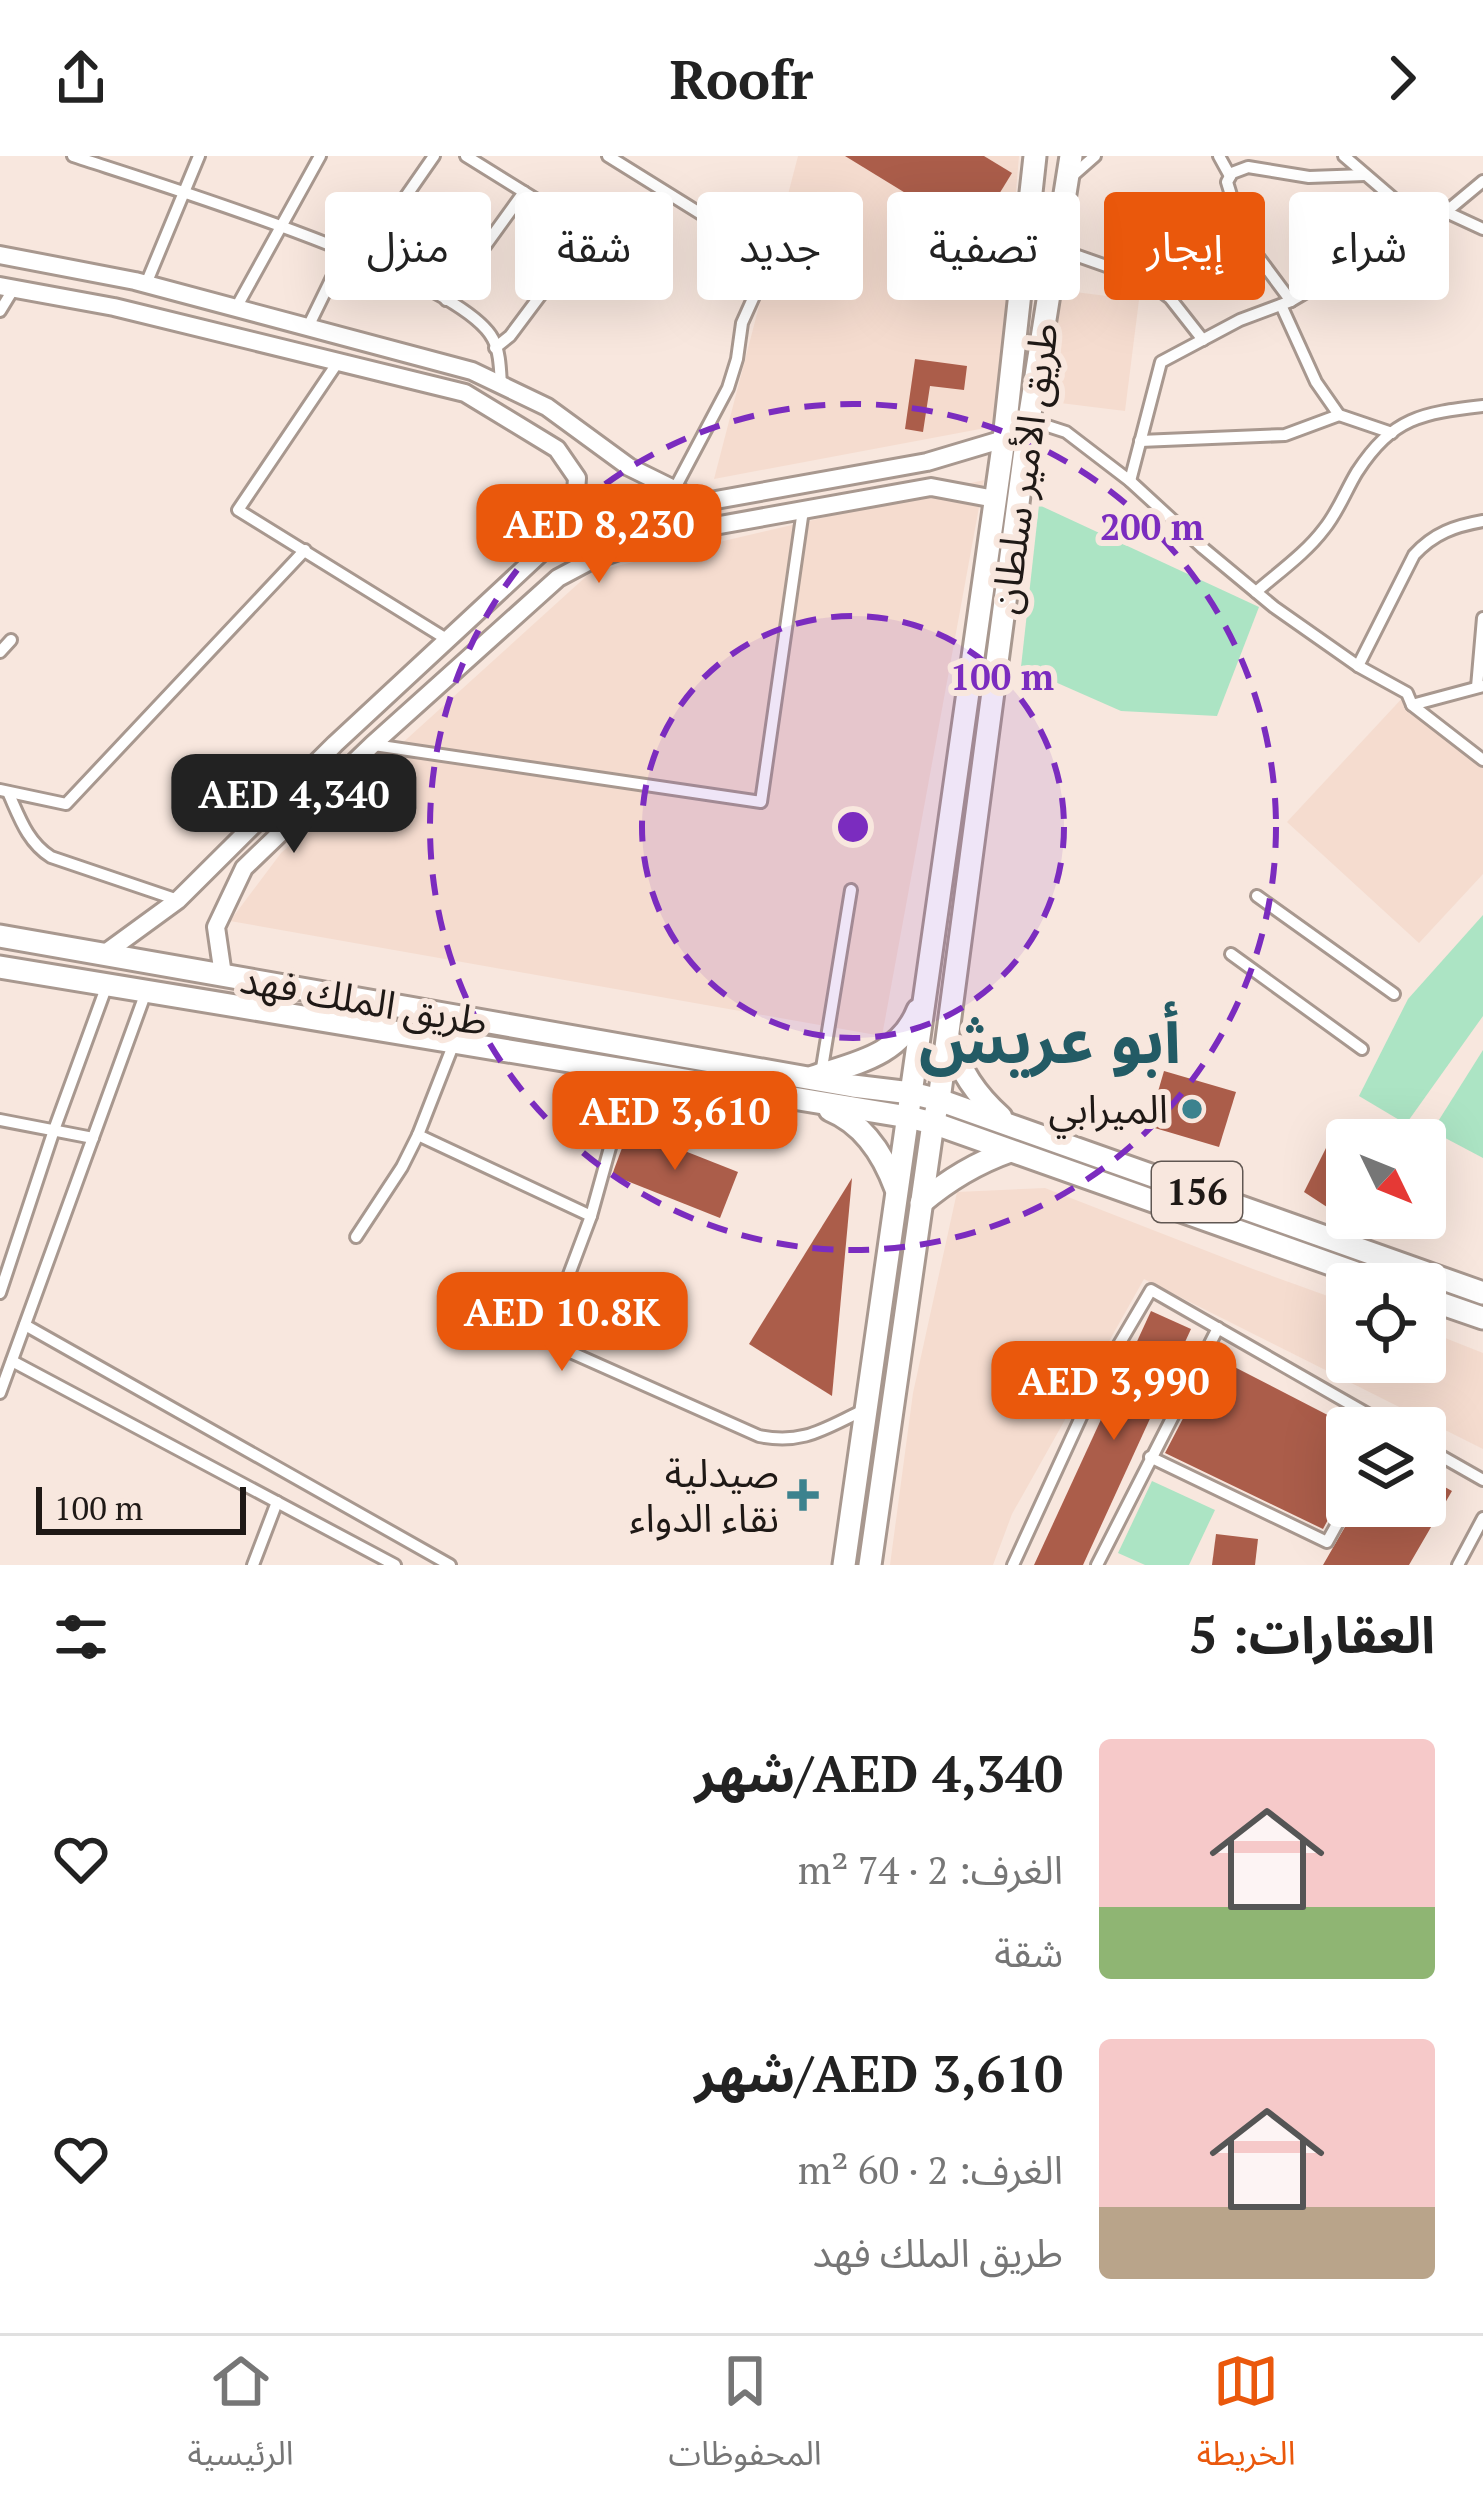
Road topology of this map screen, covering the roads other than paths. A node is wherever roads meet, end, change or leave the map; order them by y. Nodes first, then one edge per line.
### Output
1 (73, 156) edge
2 (200, 156) edge
3 (320, 156) edge
4 (434, 156) edge
5 (466, 156) edge
6 (608, 156) edge
7 (1036, 156) edge
8 (1071, 156) edge
9 (1095, 156) edge
10 (1219, 156) edge
11 (1344, 156) edge
12 (1365, 175) junction
13 (1230, 176) junction
14 (1068, 180) junction
15 (1483, 181) edge
16 (409, 192) edge
17 (524, 192) edge
18 (1066, 192) edge
19 (1385, 192) edge
20 (186, 193) junction
21 (515, 204) edge
22 (1449, 207) edge
23 (1449, 213) edge
24 (281, 227) junction
25 (1483, 229) edge
26 (491, 238) edge
27 (325, 244) edge
28 (0, 255) edge
29 (1080, 257) edge
30 (146, 284) junction
31 (7, 287) edge
32 (325, 292) edge
33 (446, 300) edge
34 (537, 300) edge
35 (1049, 300) edge
36 (1291, 300) edge
37 (1286, 303) junction
38 (236, 308) junction
39 (0, 310) edge
40 (308, 327) junction
41 (1203, 340) junction
42 (495, 348) junction
43 (338, 362) junction
44 (501, 385) junction
45 (1483, 406) edge
46 (1339, 415) junction
47 (1029, 420) junction
48 (1392, 433) junction
49 (1004, 439) junction
50 (1141, 441) junction
51 (860, 474) junction
52 (1130, 481) junction
53 (674, 490) junction
54 (863, 499) junction
55 (995, 499) junction
56 (701, 503) junction
57 (803, 510) junction
58 (1483, 520) edge
59 (573, 535) junction
60 (305, 550) junction
61 (1256, 592) junction
62 (1483, 618) edge
63 (11, 640) dead end
64 (448, 640) junction
65 (0, 652) edge
66 (1358, 666) junction
67 (1480, 687) edge
68 (1412, 705) junction
69 (355, 727) junction
70 (372, 745) junction
71 (1483, 760) edge
72 (4, 791) edge
73 (851, 890) dead end
74 (1257, 896) dead end
75 (178, 900) junction
76 (0, 936) edge
77 (104, 954) junction
78 (1231, 954) dead end
79 (0, 967) edge
80 (223, 975) junction
81 (107, 985) junction
82 (146, 992) junction
83 (925, 993) junction
84 (1394, 994) dead end
85 (947, 1033) junction
86 (454, 1043) junction
87 (1362, 1049) dead end
88 (631, 1072) junction
89 (812, 1084) junction
90 (911, 1093) junction
91 (939, 1100) junction
92 (908, 1117) junction
93 (0, 1120) edge
94 (933, 1123) junction
95 (1010, 1125) junction
96 (54, 1130) junction
97 (418, 1136) junction
98 (93, 1138) junction
99 (1010, 1150) junction
100 (897, 1191) junction
101 (921, 1203) junction
102 (590, 1216) junction
103 (356, 1237) dead end
104 (1328, 1263) edge
105 (1, 1288) edge
106 (1483, 1293) edge
107 (1446, 1305) edge
108 (1483, 1318) edge
109 (25, 1325) junction
110 (1217, 1328) junction
111 (12, 1361) junction
112 (0, 1393) edge
113 (1354, 1407) edge
114 (864, 1410) junction
115 (1150, 1457) junction
116 (1446, 1459) edge
117 (1483, 1480) edge
118 (277, 1502) junction
119 (1483, 1518) edge
120 (1335, 1527) edge
121 (1101, 1564) edge
122 (253, 1565) edge
123 (395, 1565) edge
124 (450, 1565) edge
125 (844, 1565) edge
126 (871, 1565) edge
127 (1013, 1565) edge
128 (1458, 1565) edge

1 - 20 street
2 - 20 street
3 - 24 street
4 - 16 street
5 - 17 street
6 - 53 street
7 - 49 highway, طريق الأمير سلطان
8 - 14 highway, طريق الأمير سلطان
9 - 14 street
10 - 13 street
11 - 12 street
12 - 13 street
12 - 19 street
13 - 37 street
14 - 18 highway, طريق الأمير سلطان
15 - 22 street
20 - 24 street
20 - 30 street
21 - 26 street
23 - 25 street
24 - 27 street
24 - 38 street
28 - 30 street
29 - 41 street
30 - 38 street
31 - 39 street
31 - 43 street
32 - 40 street
33 - 42 street
34 - 42 street
35 - 47 highway, طريق الأمير سلطان
36 - 37 street
37 - 41 street
37 - 46 street
38 - 40 street
40 - 44 street
41 - 50 street
42 - 44 street
43 - 59 street
43 - 60 street
44 - 53 street
45 - 48 street
46 - 48 street
46 - 50 street
47 - 52 street
47 - 85 highway, طريق الأمير سلطان
48 - 61 street
49 - 51 street
49 - 55 highway, طريق الأمير سلطان
50 - 52 street
51 - 54 street
51 - 56 street
52 - 61 street
53 - 56 street
54 - 55 street
54 - 57 street
55 - 83 highway, طريق الأمير سلطان
56 - 59 street
57 - 70 street
57 - 70 street
58 - 66 street
59 - 64 street
60 - 64 street
60 - 72 street
61 - 66 street
62 - 67 street
63 - 65 street
64 - 69 street
66 - 68 street
67 - 68 street
68 - 71 street
69 - 70 street
69 - 75 street
70 - 80 street
72 - 75 street
73 - 89 street
74 - 84 street
75 - 77 street
76 - 77 highway, طريق الملك فهد
77 - 80 highway, طريق الملك فهد
78 - 87 street
79 - 81 highway, طريق الملك فهد
80 - 89 highway, طريق الملك فهد
81 - 82 highway, طريق الملك فهد
81 - 96 street
82 - 86 highway, طريق الملك فهد
82 - 98 street
83 - 89 highway
83 - 90 highway, طريق الأمير سلطان
85 - 91 highway, طريق الأمير سلطان
85 - 95 highway
86 - 88 highway, طريق الملك فهد
86 - 97 street
88 - 89 highway, طريق الملك فهد
88 - 102 street
89 - 90 highway, طريق الملك فهد
89 - 92 highway, طريق الملك فهد
89 - 100 highway
90 - 91 highway, طريق الملك فهد / 156
90 - 92 highway, طريق الأمير سلطان
91 - 94 highway, طريق الأمير سلطان
91 - 95 highway, طريق الملك فهد / 156
92 - 94 highway, طريق الملك فهد / 156
92 - 100 highway, طريق الأمير سلطان
93 - 96 street
94 - 99 highway, طريق الملك فهد / 156
94 - 101 highway, طريق الأمير سلطان
95 - 106 highway, طريق الملك فهد / 156
96 - 98 street
96 - 105 street
97 - 102 street
97 - 103 street
98 - 109 street
99 - 101 highway
99 - 104 highway, طريق الملك فهد / 156
100 - 114 highway, طريق الأمير سلطان
101 - 126 highway, طريق الأمير سلطان
102 - 114 street
107 - 108 highway
109 - 111 street
109 - 124 street
110 - 113 street
110 - 115 street
110 - 127 street
111 - 112 street
111 - 118 street
114 - 125 highway, طريق الأمير سلطان
115 - 120 street
115 - 121 street
116 - 117 street
118 - 122 street
118 - 123 street
119 - 128 street

